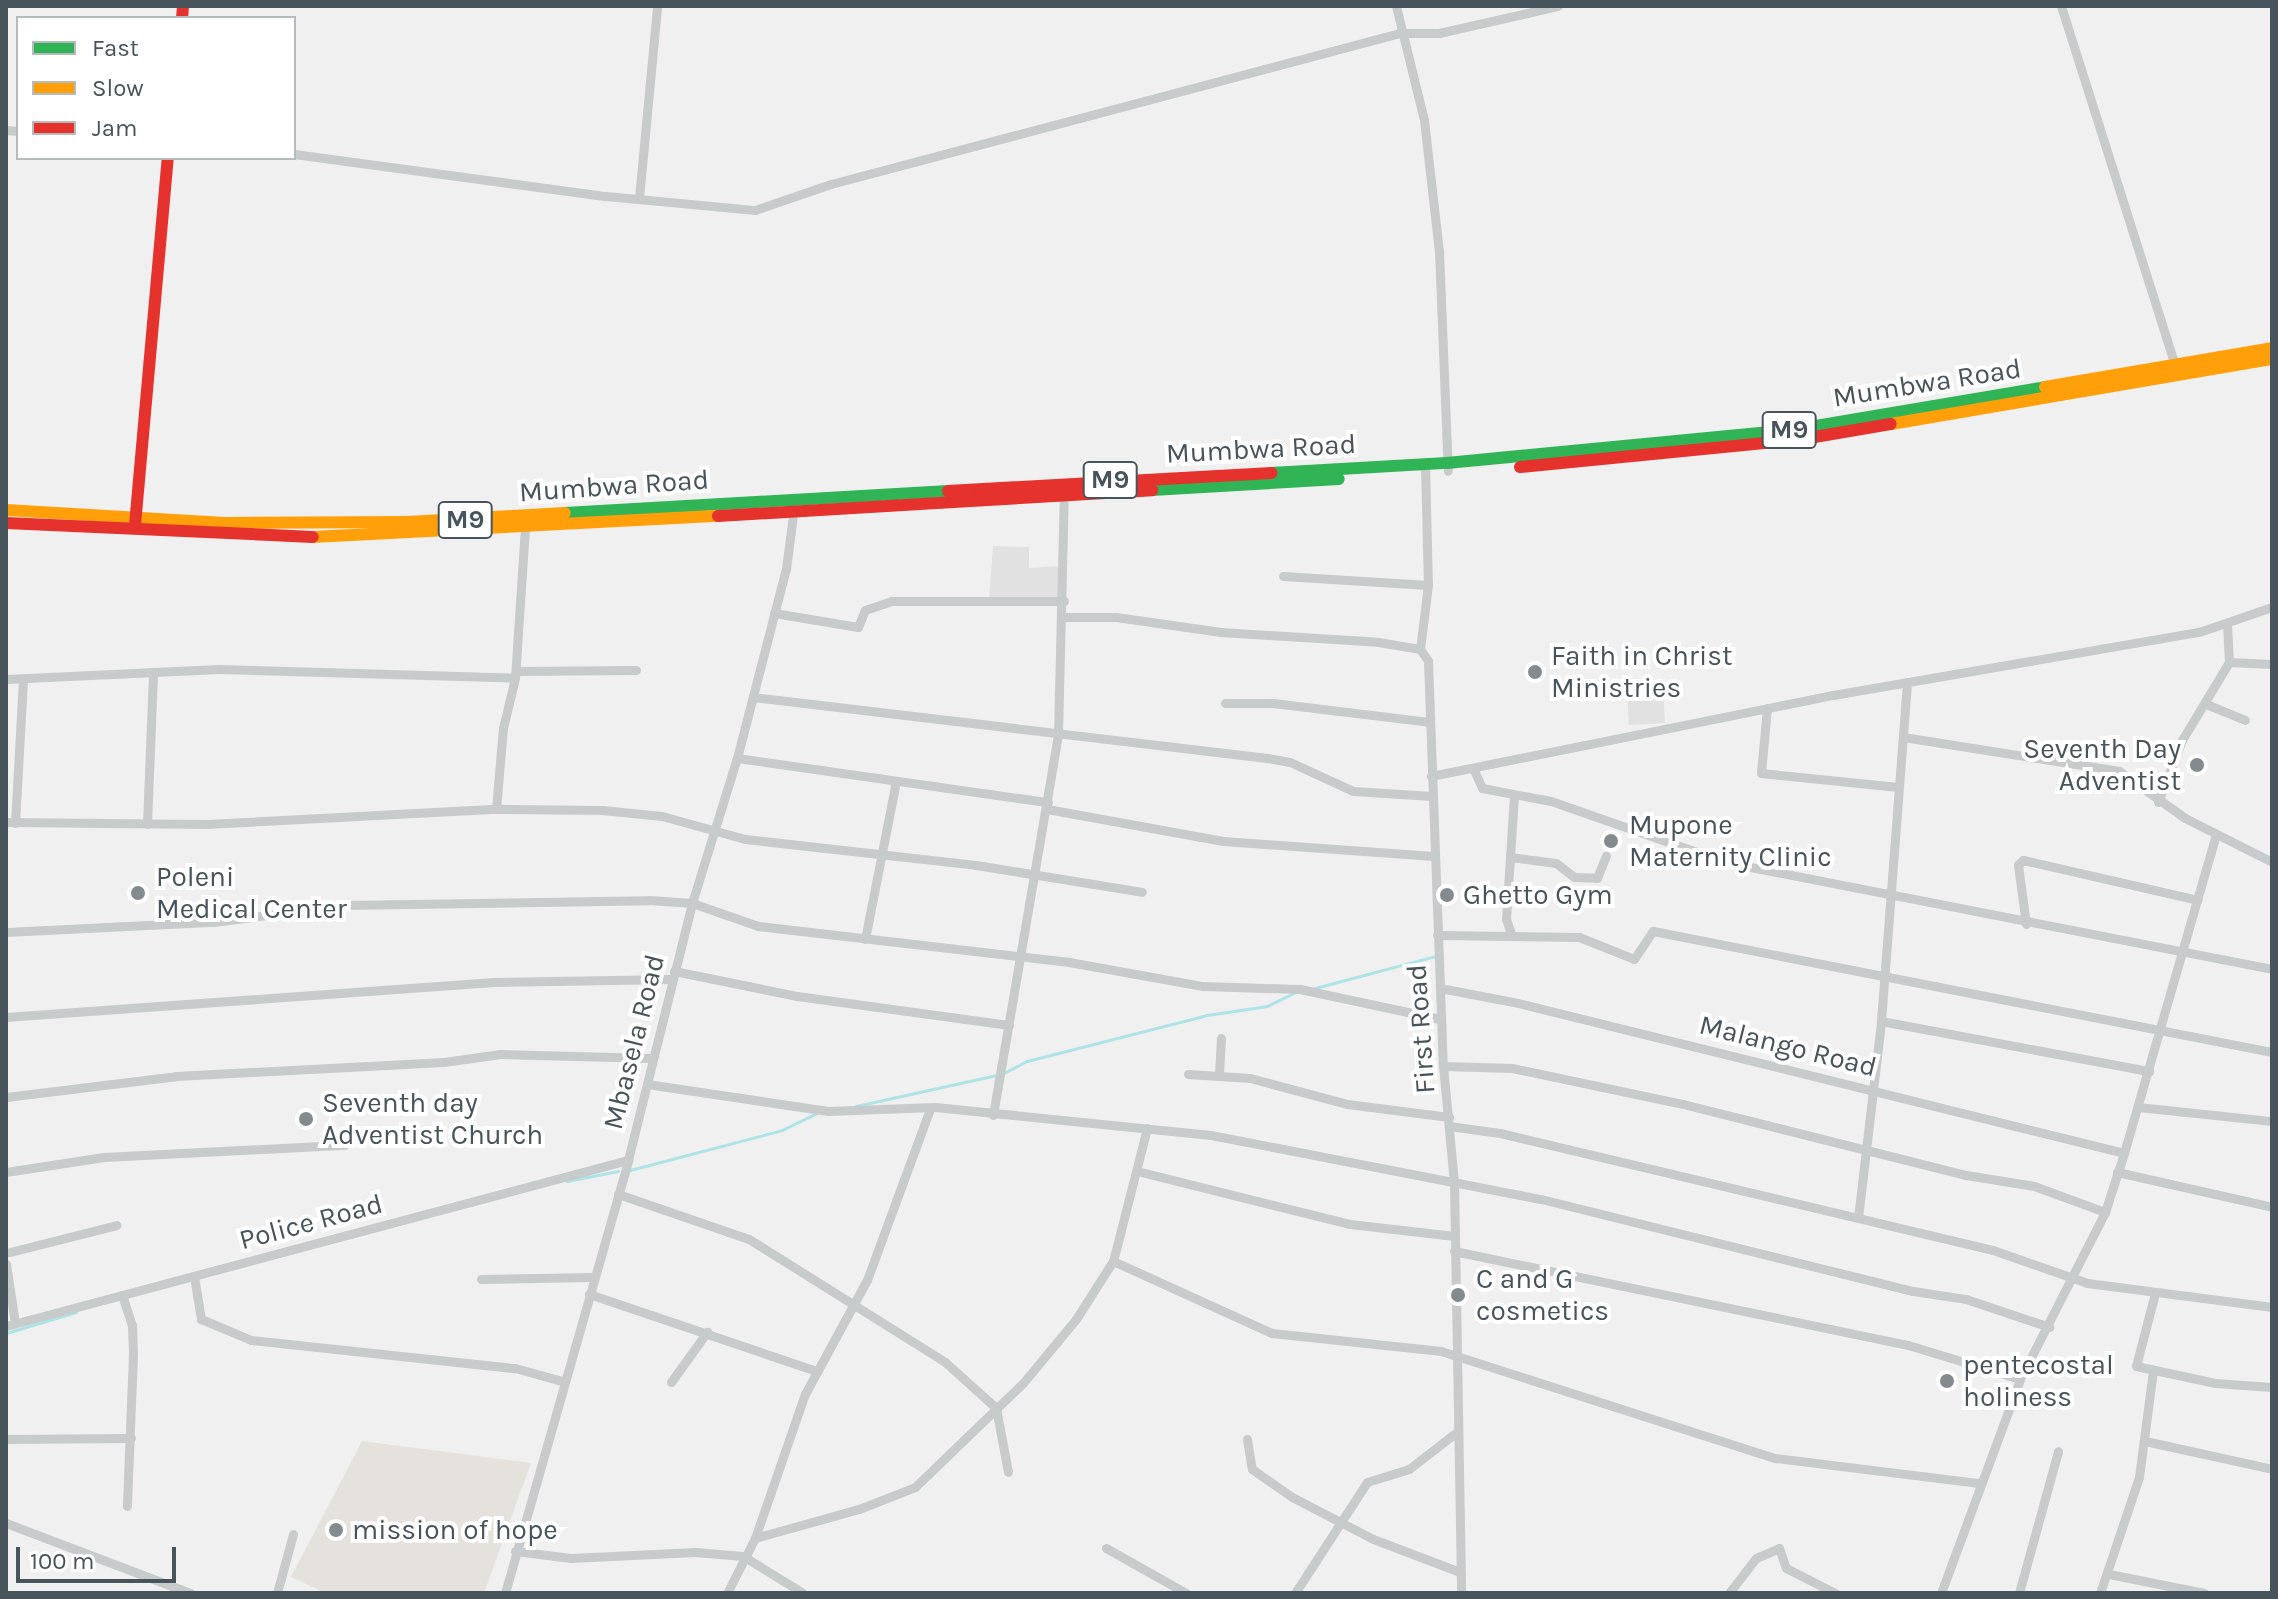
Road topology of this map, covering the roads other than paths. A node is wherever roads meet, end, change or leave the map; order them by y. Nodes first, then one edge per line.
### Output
1 (657, 6) edge
2 (1396, 6) edge
3 (1558, 6) edge
4 (2061, 6) edge
5 (1400, 33) junction
6 (296, 154) edge
7 (168, 160) edge
8 (639, 198) junction
9 (2272, 348) edge
10 (2272, 359) edge
11 (2176, 369) junction
12 (1448, 467) junction
13 (1425, 468) junction
14 (1064, 495) junction
15 (794, 504) junction
16 (6, 510) edge
17 (6, 523) edge
18 (135, 526) junction
19 (525, 527) junction
20 (1283, 576) dead end
21 (1428, 585) junction
22 (1064, 601) junction
23 (2272, 607) edge
24 (774, 613) junction
25 (1064, 617) junction
26 (2227, 624) junction
27 (1420, 649) junction
28 (2229, 662) junction
29 (2272, 664) edge
30 (636, 670) dead end
31 (153, 672) junction
32 (516, 675) junction
33 (6, 679) edge
34 (23, 679) junction
35 (1907, 682) junction
36 (753, 697) junction
37 (1225, 703) dead end
38 (2206, 704) junction
39 (1767, 708) junction
40 (2245, 720) dead end
41 (1429, 722) junction
42 (1058, 734) junction
43 (1903, 737) junction
44 (737, 758) junction
45 (1474, 770) junction
46 (1431, 776) junction
47 (896, 781) junction
48 (1898, 787) junction
49 (1514, 795) junction
50 (1432, 796) junction
51 (2158, 802) junction
52 (1048, 806) junction
53 (496, 809) junction
54 (11, 822) edge
55 (147, 824) junction
56 (715, 832) junction
57 (2216, 834) junction
58 (882, 853) junction
59 (1433, 856) junction
60 (1606, 856) dead end
61 (1510, 857) junction
62 (2272, 862) edge
63 (1037, 873) junction
64 (1142, 892) dead end
65 (1889, 897) junction
66 (2197, 900) junction
67 (692, 903) junction
68 (2026, 924) junction
69 (6, 932) edge
70 (1511, 934) junction
71 (1437, 935) junction
72 (865, 939) junction
73 (2184, 951) junction
74 (1021, 957) junction
75 (2272, 969) edge
76 (673, 975) junction
77 (1883, 977) junction
78 (1440, 988) junction
79 (6, 1017) edge
80 (1440, 1019) junction
81 (1881, 1021) junction
82 (1009, 1025) junction
83 (2161, 1031) junction
84 (1221, 1038) dead end
85 (2272, 1052) edge
86 (652, 1058) junction
87 (1443, 1066) junction
88 (2149, 1071) junction
89 (1188, 1074) dead end
90 (1219, 1075) junction
91 (647, 1084) junction
92 (1873, 1089) junction
93 (6, 1097) edge
94 (2138, 1107) junction
95 (930, 1109) junction
96 (993, 1115) junction
97 (2272, 1121) edge
98 (1449, 1122) junction
99 (1147, 1128) junction
100 (345, 1145) dead end
101 (1867, 1149) junction
102 (2124, 1153) junction
103 (628, 1160) junction
104 (1137, 1171) junction
105 (6, 1172) edge
106 (2117, 1172) junction
107 (1454, 1182) junction
108 (618, 1194) junction
109 (2272, 1207) edge
110 (2105, 1212) junction
111 (1858, 1218) junction
112 (117, 1225) dead end
113 (1454, 1236) junction
114 (1454, 1251) junction
115 (6, 1253) edge
116 (1113, 1261) junction
117 (6, 1264) edge
118 (2071, 1275) junction
119 (194, 1276) junction
120 (594, 1277) junction
121 (481, 1279) dead end
122 (2155, 1293) junction
123 (589, 1294) junction
124 (122, 1295) junction
125 (854, 1307) junction
126 (2272, 1307) edge
127 (11, 1325) edge
128 (2049, 1327) junction
129 (707, 1332) junction
130 (1456, 1356) junction
131 (2153, 1370) junction
132 (817, 1371) junction
133 (2020, 1379) junction
134 (562, 1381) junction
135 (671, 1382) dead end
136 (2272, 1387) edge
137 (996, 1408) junction
138 (1458, 1431) junction
139 (131, 1438) junction
140 (6, 1439) edge
141 (1247, 1439) dead end
142 (2145, 1441) junction
143 (2058, 1451) dead end
144 (2272, 1469) edge
145 (1008, 1472) dead end
146 (1979, 1483) junction
147 (127, 1506) dead end
148 (6, 1523) edge
149 (1343, 1524) junction
150 (293, 1534) dead end
151 (755, 1538) junction
152 (1106, 1548) dead end
153 (515, 1551) junction
154 (743, 1556) junction
155 (1460, 1572) junction
156 (2109, 1574) junction
157 (190, 1593) edge
158 (277, 1593) edge
159 (505, 1593) edge
160 (727, 1593) edge
161 (803, 1593) edge
162 (1186, 1593) edge
163 (1295, 1593) edge
164 (1461, 1593) edge
165 (1729, 1593) edge
166 (1835, 1593) edge
167 (1941, 1593) edge
168 (2019, 1593) edge
169 (2100, 1593) edge
170 (2204, 1593) edge

1 - 8 street
2 - 5 street
3 - 5 street
4 - 11 street
5 - 8 street
5 - 12 street
6 - 8 street
7 - 18 main road
9 - 11 main road, Mumbwa Road / M9
10 - 11 main road, Mumbwa Road / M9
11 - 12 main road, Mumbwa Road / M9
12 - 13 main road, Mumbwa Road / M9
13 - 14 main road, Mumbwa Road / M9
13 - 15 main road, Mumbwa Road / M9
13 - 21 street, First Road
14 - 15 main road, Mumbwa Road / M9
14 - 22 street
15 - 18 main road, Mumbwa Road / M9
15 - 19 main road, Mumbwa Road / M9
15 - 24 street, Mbasela Road
16 - 18 main road, Mumbwa Road / M9
17 - 18 main road, Mumbwa Road / M9
18 - 19 main road, Mumbwa Road / M9
19 - 32 street
20 - 21 street
21 - 27 street, First Road
22 - 24 street
22 - 25 street
23 - 26 street
24 - 36 street, Mbasela Road
25 - 27 street
25 - 42 street
26 - 28 street
26 - 35 street
27 - 41 street, First Road
28 - 29 street
28 - 38 street
30 - 32 street
31 - 32 street
31 - 34 street
31 - 55 street
32 - 53 street
33 - 34 street
34 - 54 street
35 - 39 street
35 - 43 street
36 - 42 street
36 - 44 street, Mbasela Road
37 - 41 street
38 - 40 street
38 - 51 street
39 - 45 street
39 - 48 street
41 - 46 street, First Road
42 - 50 street
42 - 52 street
43 - 48 street
43 - 51 street
44 - 47 street
44 - 56 street, Mbasela Road
45 - 46 street
45 - 49 street
46 - 50 street, First Road
47 - 52 street
47 - 58 street
48 - 65 street
49 - 61 street
49 - 65 street
50 - 59 street, First Road
51 - 57 street
52 - 59 street
52 - 63 street
53 - 55 street
53 - 56 street
54 - 55 street
56 - 58 street
56 - 67 street, Mbasela Road
57 - 62 street
57 - 66 street
58 - 63 street
58 - 72 street
59 - 71 street, First Road
60 - 61 street
61 - 70 street
63 - 64 street
63 - 74 street
65 - 68 street
65 - 77 street
66 - 68 street
66 - 73 street
67 - 69 street
67 - 72 street
67 - 76 street, Mbasela Road
68 - 73 street
70 - 71 street
70 - 77 street
71 - 78 street, First Road
72 - 74 street
73 - 75 street
73 - 83 street
74 - 80 street
74 - 82 street
76 - 79 street
76 - 82 street
76 - 86 street, Mbasela Road
77 - 81 street
77 - 83 street
78 - 80 street, First Road
78 - 92 street, Malango Road
80 - 87 street, First Road
81 - 88 street
81 - 92 street
82 - 96 street
83 - 85 street
83 - 88 street
84 - 90 street
86 - 91 street, Mbasela Road
86 - 93 street
87 - 98 street, First Road
87 - 101 street
88 - 94 street
89 - 90 street
90 - 98 street
91 - 95 street
91 - 103 street, Mbasela Road
92 - 101 street
92 - 102 street, Malango Road
94 - 97 street
94 - 102 street
95 - 96 street
95 - 125 street
96 - 99 street
98 - 107 street, First Road
98 - 111 street
99 - 104 street
99 - 107 street
100 - 105 street
101 - 110 street
101 - 111 street
102 - 106 street
103 - 108 street, Mbasela Road
103 - 119 street, Police Road
104 - 113 street
104 - 116 street
106 - 109 street
106 - 110 street
107 - 113 street, First Road
107 - 128 street
108 - 120 street, Mbasela Road
108 - 125 street
110 - 118 street
111 - 118 street
112 - 115 street
113 - 114 street, First Road
114 - 130 street, First Road
114 - 133 street
116 - 130 street
116 - 137 street
117 - 127 street
118 - 122 street
118 - 128 street
119 - 124 street, Police Road
119 - 134 street
120 - 121 street
120 - 123 street, Mbasela Road
122 - 126 street
122 - 131 street
123 - 129 street
123 - 134 street, Mbasela Road
124 - 127 street, Police Road
124 - 139 street
125 - 132 street
125 - 137 street
128 - 133 street
129 - 132 street
129 - 135 street
130 - 138 street, First Road
130 - 146 street
131 - 136 street
131 - 142 street
132 - 151 street
133 - 146 street
134 - 153 street, Mbasela Road
137 - 145 street
137 - 151 street
138 - 149 street
138 - 155 street, First Road
139 - 140 street
139 - 147 street
141 - 149 street
142 - 144 street
142 - 156 street
143 - 168 street
146 - 167 street
148 - 157 street
149 - 155 street
149 - 163 street
150 - 158 street
151 - 154 street
152 - 162 street
153 - 154 street
153 - 159 street, Mbasela Road
154 - 160 street
154 - 161 street
155 - 164 street, First Road
156 - 169 street
156 - 170 street
165 - 166 street

